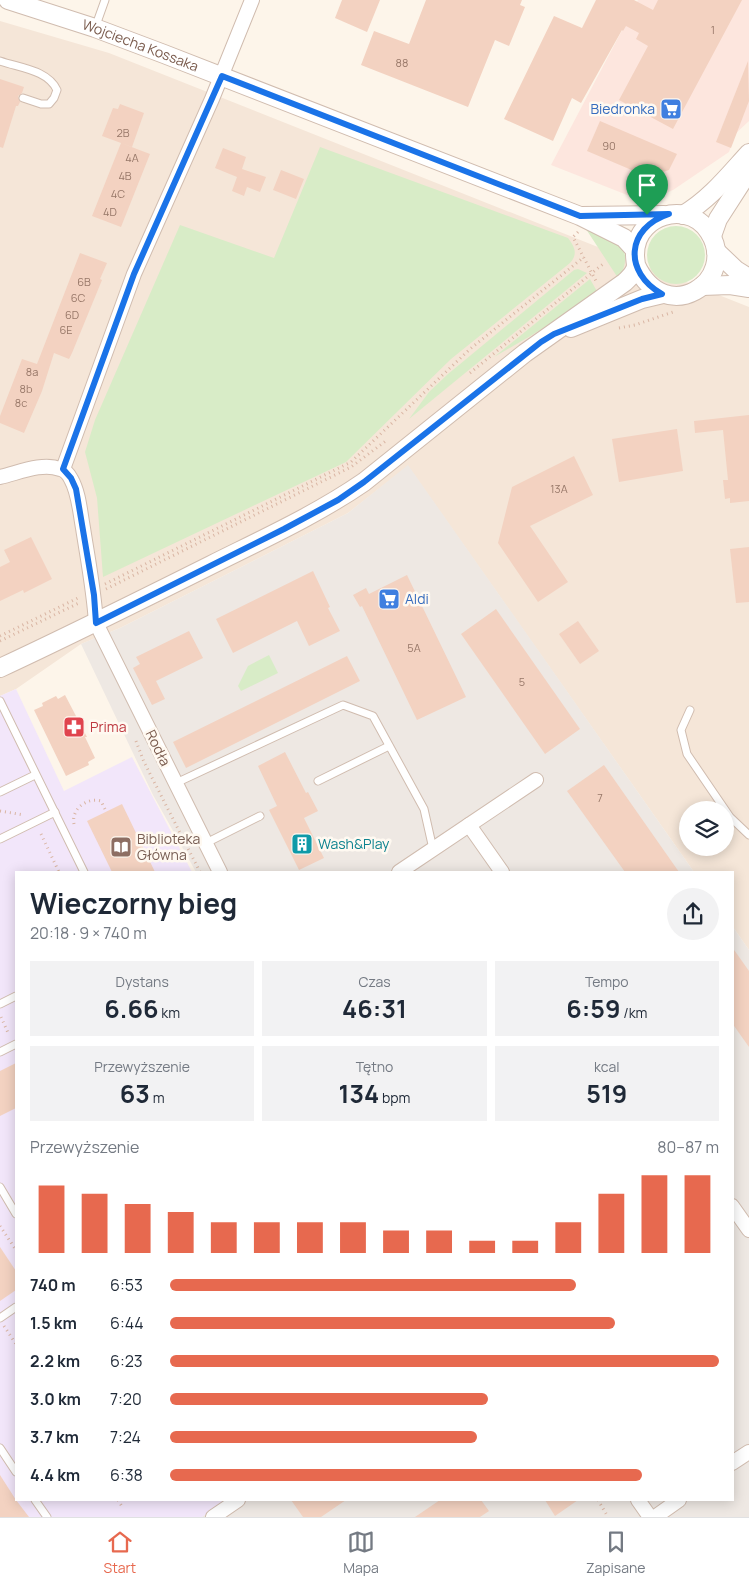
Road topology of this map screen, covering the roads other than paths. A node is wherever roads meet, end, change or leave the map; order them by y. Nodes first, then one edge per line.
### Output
1 (8, 0) edge
2 (105, 0) edge
3 (252, 0) edge
4 (94, 28) junction
5 (0, 62) edge
6 (222, 76) junction
7 (23, 98) dead end
8 (749, 152) edge
9 (749, 171) edge
10 (676, 215) junction
11 (580, 216) junction
12 (714, 244) junction
13 (635, 258) junction
14 (749, 278) edge
15 (702, 286) junction
16 (749, 288) edge
17 (662, 294) junction
18 (554, 334) junction
19 (63, 469) junction
20 (0, 477) edge
21 (96, 623) junction
22 (0, 668) edge
23 (0, 701) edge
24 (690, 710) dead end
25 (389, 746) junction
26 (35, 775) junction
27 (536, 780) dead end
28 (318, 781) dead end
29 (176, 783) junction
30 (0, 792) edge
31 (55, 812) junction
32 (260, 816) dead end
33 (469, 825) junction
34 (749, 835) edge
35 (0, 839) edge
36 (206, 843) junction
37 (433, 850) junction
38 (84, 871) edge
39 (220, 871) edge
40 (401, 871) edge
41 (501, 871) edge
42 (15, 996) edge
43 (0, 1004) edge
44 (15, 1044) edge
45 (0, 1052) edge
46 (0, 1187) edge
47 (734, 1209) edge
48 (15, 1212) edge
49 (749, 1230) edge
50 (15, 1308) edge
51 (0, 1319) edge
52 (0, 1448) edge
53 (749, 1452) edge
54 (734, 1462) edge
55 (15, 1470) edge
56 (36, 1501) edge
57 (237, 1501) edge
58 (639, 1501) edge
59 (678, 1501) edge
60 (47, 1517) edge
61 (213, 1517) edge
62 (650, 1517) edge
63 (655, 1517) edge

1 - 4 street, Wojciecha Kossaka
2 - 4 lane
3 - 6 street
4 - 6 street, Wojciecha Kossaka
5 - 7 lane
6 - 11 street, Wojciecha Kossaka
6 - 19 street
8 - 10 street
9 - 12 street
10 - 11 street, Wojciecha Kossaka
10 - 12 street
10 - 13 street
11 - 13 street, Wojciecha Kossaka
12 - 14 street
12 - 15 street
13 - 17 street
13 - 18 street
15 - 16 street
15 - 17 street
17 - 18 street
18 - 21 street
19 - 20 street
19 - 21 street
21 - 22 street
21 - 29 street, Rodła
23 - 26 lane
24 - 34 lane
25 - 28 lane
25 - 29 lane
25 - 37 lane
26 - 30 lane
26 - 31 lane
27 - 33 street
29 - 36 street, Rodła
31 - 35 lane
31 - 38 lane
32 - 36 lane
33 - 37 street
33 - 41 street
36 - 39 street, Rodła
37 - 40 street
42 - 43 lane
44 - 45 lane
46 - 48 lane
47 - 49 street
50 - 51 lane
52 - 55 lane
53 - 54 street
56 - 60 lane
57 - 61 street
58 - 62 street
59 - 63 street

